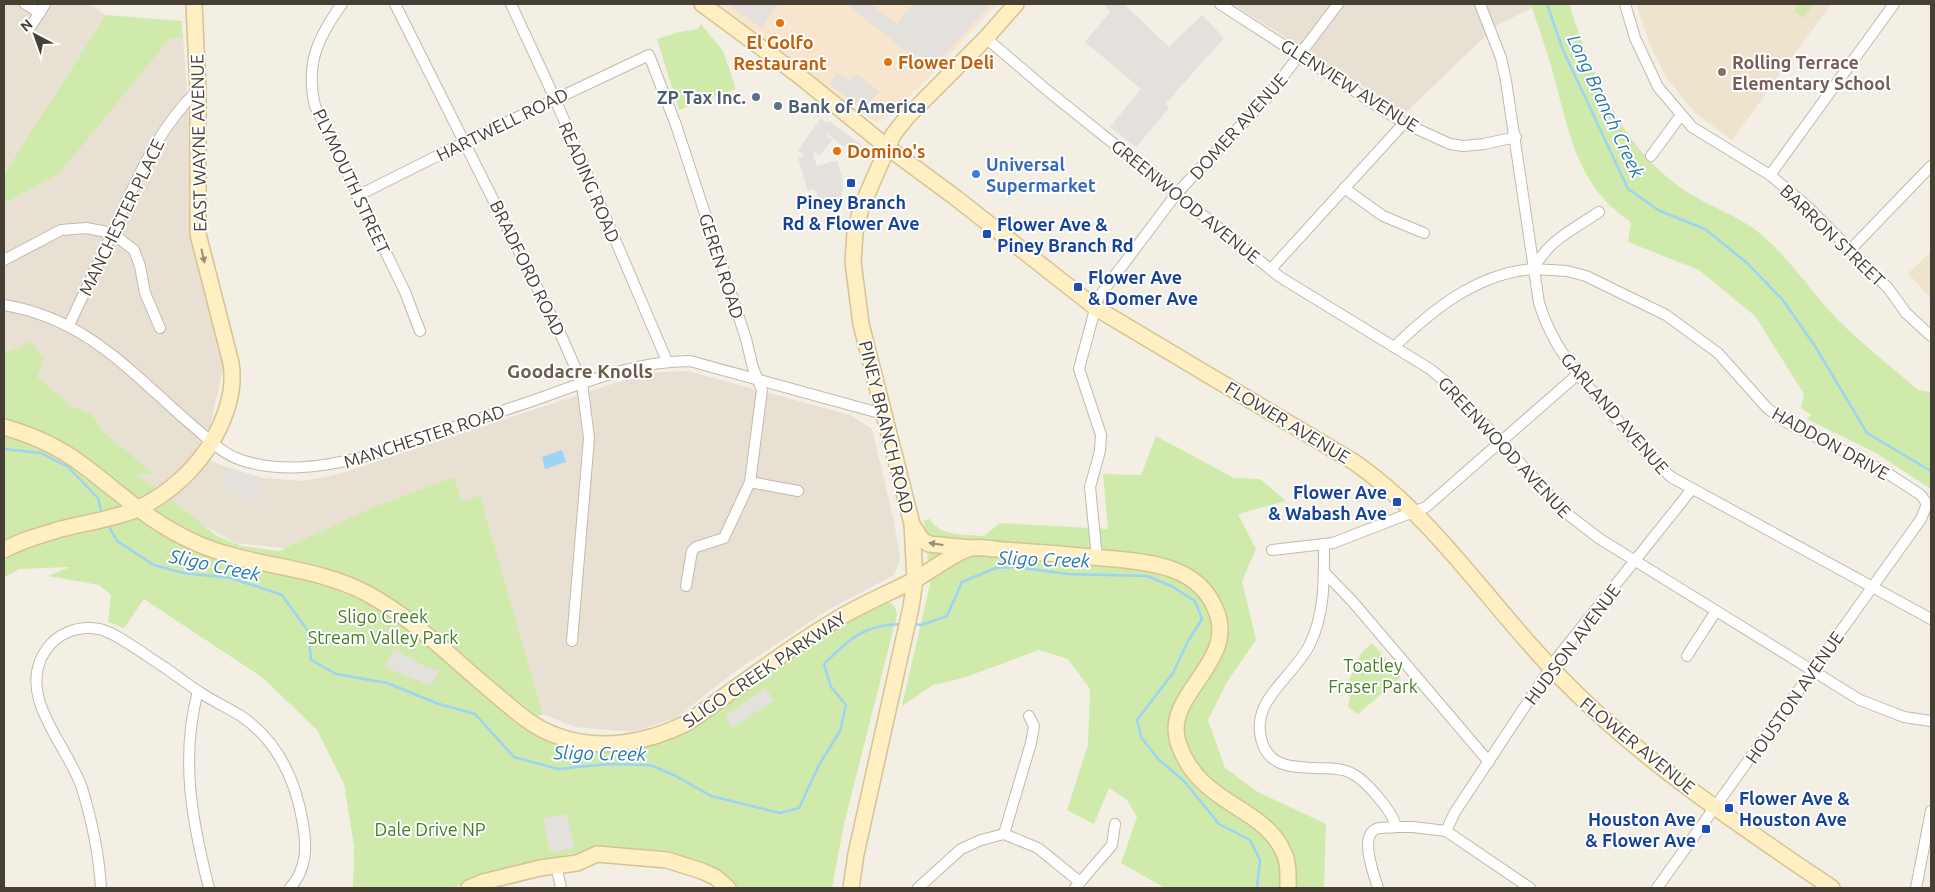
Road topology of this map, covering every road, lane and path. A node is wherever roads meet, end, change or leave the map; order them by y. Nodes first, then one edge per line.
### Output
1 (25, 4) edge
2 (194, 4) edge
3 (342, 4) edge
4 (395, 4) edge
5 (511, 4) edge
6 (702, 4) edge
7 (1220, 4) edge
8 (1338, 4) edge
9 (1480, 4) edge
10 (1626, 4) edge
11 (1894, 4) edge
12 (1014, 7) edge
13 (42, 8) edge
14 (31, 26) dead end
15 (986, 38) junction
16 (1300, 54) junction
17 (649, 55) joint
18 (198, 90) junction
19 (555, 99) junction
20 (1682, 115) junction
21 (1404, 123) junction
22 (1516, 137) junction
23 (465, 142) junction
24 (887, 147) junction
25 (1651, 156) dead end
26 (1931, 166) edge
27 (1770, 175) junction
28 (1344, 188) junction
29 (1177, 192) junction
30 (357, 196) junction
31 (1599, 212) dead end
32 (1424, 232) dead end
33 (112, 233) junction
34 (1851, 249) junction
35 (4, 260) edge
36 (1271, 269) junction
37 (1533, 269) junction
38 (4, 305) edge
39 (1096, 308) junction
40 (69, 325) junction
41 (160, 328) dead end
42 (420, 331) dead end
43 (1931, 336) edge
44 (1394, 347) junction
45 (667, 361) junction
46 (1577, 374) junction
47 (760, 380) junction
48 (582, 383) junction
49 (883, 414) junction
50 (4, 427) edge
51 (1501, 441) junction
52 (212, 443) junction
53 (750, 482) junction
54 (1692, 489) junction
55 (798, 491) dead end
56 (1927, 504) joint
57 (136, 509) junction
58 (1415, 513) junction
59 (912, 524) junction
60 (1324, 544) junction
61 (970, 548) junction
62 (4, 550) edge
63 (1272, 550) dead end
64 (1097, 558) junction
65 (1636, 560) junction
66 (1324, 572) junction
67 (915, 580) junction
68 (686, 586) dead end
69 (1871, 588) junction
70 (1716, 610) junction
71 (1931, 619) edge
72 (572, 641) dead end
73 (1687, 656) dead end
74 (1550, 668) junction
75 (1813, 670) junction
76 (198, 691) junction
77 (1029, 716) dead end
78 (1931, 721) edge
79 (1489, 762) junction
80 (1716, 806) junction
81 (1931, 813) edge
82 (1115, 824) dead end
83 (1396, 827) junction
84 (1446, 831) junction
85 (1004, 834) junction
86 (558, 865) junction
87 (1077, 885) edge
88 (101, 888) edge
89 (209, 888) edge
90 (290, 888) edge
91 (469, 888) edge
92 (561, 888) edge
93 (728, 888) edge
94 (851, 888) edge
95 (918, 888) edge
96 (1288, 888) edge
97 (1378, 888) edge
98 (1530, 888) edge
99 (1657, 888) edge
100 (1832, 888) edge
101 (1916, 888) edge

1 - 13 street
2 - 18 street, EAST WAYNE AVENUE
3 - 30 street, PLYMOUTH STREET
4 - 23 street, BRADFORD ROAD
5 - 19 street, READING ROAD
6 - 24 street, FLOWER AVENUE
7 - 16 street, GLENVIEW AVENUE
8 - 16 street, DOMER AVENUE
9 - 22 street, GARLAND AVENUE
10 - 20 street, BARRON STREET
11 - 27 street
12 - 15 street, PINEY BRANCH ROAD
13 - 14 street
15 - 24 street, PINEY BRANCH ROAD
15 - 29 street, GREENWOOD AVENUE
16 - 21 street, GLENVIEW AVENUE
16 - 29 street, DOMER AVENUE
17 - 19 street, HARTWELL ROAD
17 - 47 street, GEREN ROAD
18 - 33 street, MANCHESTER PLACE
18 -> 52 street, EAST WAYNE AVENUE
19 - 23 street, HARTWELL ROAD
19 - 45 street, READING ROAD
20 - 25 street
20 - 27 street, BARRON STREET
21 - 22 street, GLENVIEW AVENUE
21 - 28 street
22 - 37 street, GARLAND AVENUE
23 - 30 street, HARTWELL ROAD
23 - 48 street, BRADFORD ROAD
24 - 39 street, FLOWER AVENUE
24 - 49 street, PINEY BRANCH ROAD
26 - 34 street
27 - 34 street, BARRON STREET
28 - 32 street
28 - 36 street
29 - 36 street, GREENWOOD AVENUE
29 - 39 street, DOMER AVENUE
30 - 42 street, PLYMOUTH STREET
31 - 37 street
33 - 35 street
33 - 40 street, MANCHESTER PLACE
33 - 41 street
34 - 43 street, BARRON STREET
36 - 44 street, GREENWOOD AVENUE
37 - 44 street, HADDON DRIVE
37 - 46 street, GARLAND AVENUE
37 - 56 street, HADDON DRIVE
38 - 40 street, MANCHESTER ROAD
39 - 58 street, FLOWER AVENUE
39 - 64 street, DOMER AVENUE
40 - 52 street, MANCHESTER ROAD
44 - 51 street, GREENWOOD AVENUE
45 - 47 street, MANCHESTER ROAD
45 - 48 street, MANCHESTER ROAD
46 - 51 street
46 - 54 street, GARLAND AVENUE
47 - 49 street, MANCHESTER ROAD
47 - 53 street, GEREN ROAD
48 - 52 street, MANCHESTER ROAD
48 - 72 street, BRADFORD ROAD
49 - 59 street, PINEY BRANCH ROAD
50 - 57 street, SLIGO CREEK PARKWAY
51 - 58 street
51 - 65 street, GREENWOOD AVENUE
52 - 57 street, EAST WAYNE AVENUE
53 - 55 street
53 - 68 street, GEREN ROAD
54 - 65 street, HUDSON AVENUE
54 - 69 street, GARLAND AVENUE
56 - 69 street, HOUSTON AVENUE
57 - 62 street, EAST WAYNE AVENUE
57 - 67 street, SLIGO CREEK PARKWAY
58 - 60 street
58 - 74 street, FLOWER AVENUE
61 -> 59 street
59 - 67 street, PINEY BRANCH ROAD
60 - 63 street
60 - 66 street
61 - 64 street
61 - 67 street, SLIGO CREEK PARKWAY
64 - 96 street
65 - 70 street, GREENWOOD AVENUE
65 - 74 street, HUDSON AVENUE
66 - 79 street
66 - 83 street
67 - 94 street, PINEY BRANCH ROAD
69 - 71 street, GARLAND AVENUE
69 - 75 street, HOUSTON AVENUE
70 - 73 street
70 - 75 street, GREENWOOD AVENUE
74 - 79 street, HUDSON AVENUE
74 - 80 street, FLOWER AVENUE
75 - 78 street, GREENWOOD AVENUE
75 - 80 street, HOUSTON AVENUE
76 - 88 street
76 - 89 street
76 - 90 street
77 - 85 street
79 - 84 street, HUDSON AVENUE
80 - 99 street, HOUSTON AVENUE
80 - 100 street, FLOWER AVENUE
81 - 101 street
82 - 87 street
83 - 84 street
83 - 97 street
84 - 98 street
85 - 87 street
85 - 95 street
86 - 91 street
86 - 92 street
86 - 93 street

